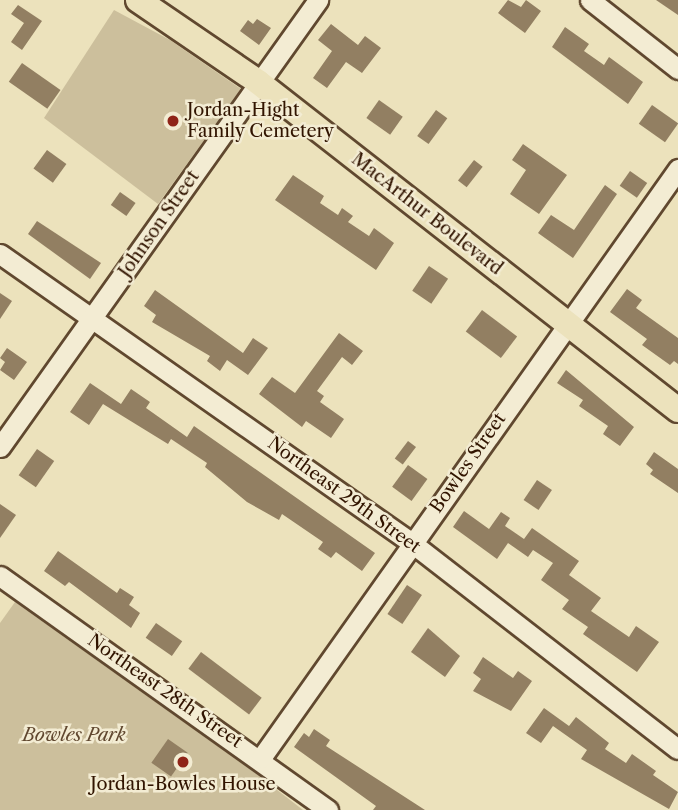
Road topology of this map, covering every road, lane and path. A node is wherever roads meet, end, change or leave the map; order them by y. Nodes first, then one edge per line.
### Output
1 (138, 0) edge
2 (317, 0) edge
3 (590, 0) edge
4 (678, 69) edge
5 (258, 82) junction
6 (678, 169) edge
7 (0, 254) edge
8 (92, 318) junction
9 (567, 323) junction
10 (678, 410) edge
11 (0, 447) edge
12 (412, 543) junction
13 (0, 576) edge
14 (678, 749) edge
15 (261, 758) junction
16 (328, 810) edge

1 - 5 main road, MacArthur Boulevard
2 - 5 street, Johnson Street
3 - 4 street
5 - 8 street, Johnson Street
5 - 9 main road, MacArthur Boulevard
6 - 9 street, Bowles Street
7 - 8 street, Northeast 29th Street
8 - 11 street, Johnson Street
8 - 12 street, Northeast 29th Street
9 - 10 main road, MacArthur Boulevard
9 - 12 street, Bowles Street
12 - 14 street, Northeast 29th Street
12 - 15 street, Bowles Street
13 - 15 street, Northeast 28th Street
15 - 16 street, Northeast 28th Street

